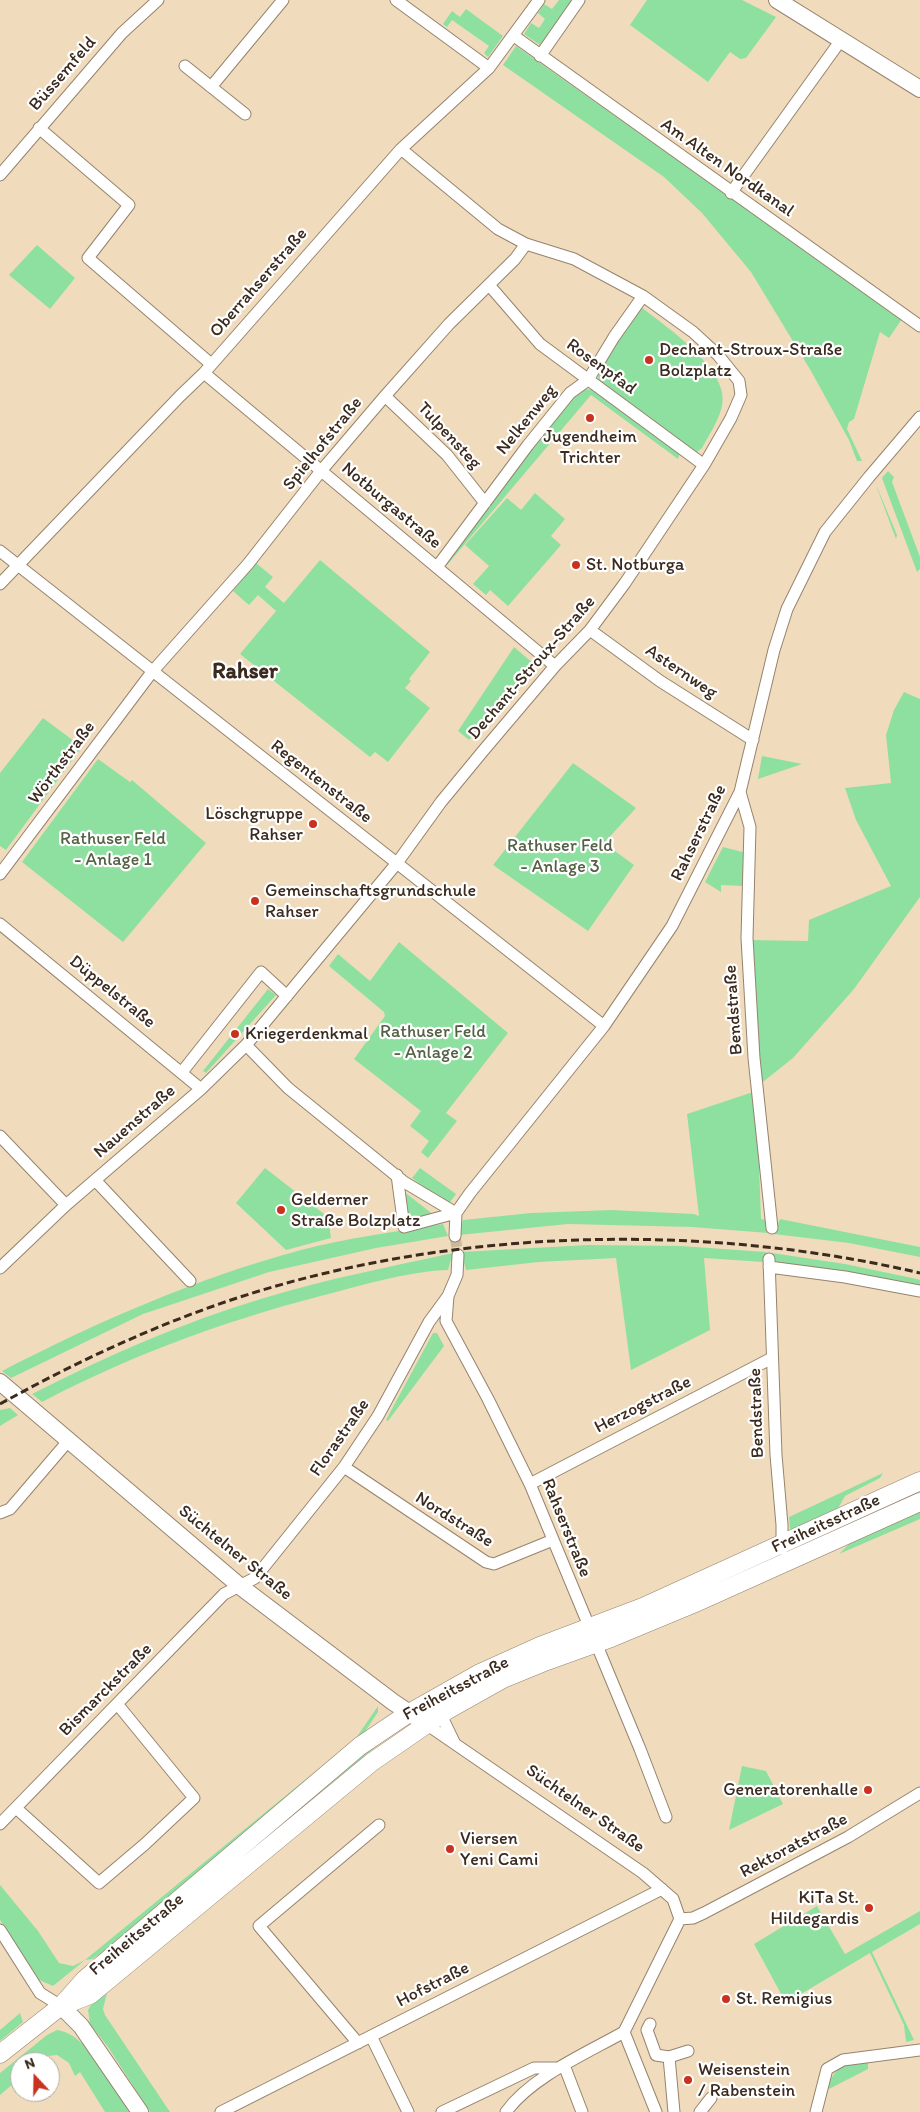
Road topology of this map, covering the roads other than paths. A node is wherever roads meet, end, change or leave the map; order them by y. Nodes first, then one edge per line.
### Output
1 (158, 0) edge
2 (283, 0) edge
3 (396, 0) edge
4 (539, 0) edge
5 (579, 0) edge
6 (777, 0) edge
7 (514, 36) junction
8 (841, 40) junction
9 (540, 56) junction
10 (185, 66) dead end
11 (489, 68) junction
12 (211, 87) junction
13 (920, 88) edge
14 (245, 114) dead end
15 (39, 128) junction
16 (401, 149) junction
17 (0, 175) edge
18 (731, 193) junction
19 (526, 244) junction
20 (490, 285) junction
21 (643, 296) junction
22 (920, 326) edge
23 (208, 369) junction
24 (588, 380) junction
25 (385, 396) junction
26 (920, 417) edge
27 (704, 465) junction
28 (320, 471) junction
29 (485, 503) junction
30 (0, 551) edge
31 (18, 565) junction
32 (437, 568) junction
33 (0, 584) edge
34 (590, 630) junction
35 (555, 666) junction
36 (152, 672) junction
37 (754, 740) junction
38 (740, 792) junction
39 (397, 863) junction
40 (0, 874) edge
41 (0, 924) edge
42 (287, 996) junction
43 (604, 1026) junction
44 (246, 1045) junction
45 (182, 1072) junction
46 (201, 1089) junction
47 (0, 1136) edge
48 (397, 1176) junction
49 (95, 1180) junction
50 (66, 1205) junction
51 (456, 1213) junction
52 (772, 1228) dead end
53 (455, 1236) tunnel mouth
54 (458, 1255) tunnel mouth
55 (0, 1268) edge
56 (190, 1281) dead end
57 (920, 1291) edge
58 (448, 1296) junction
59 (772, 1358) junction
60 (0, 1382) edge
61 (68, 1440) junction
62 (344, 1467) junction
63 (920, 1481) edge
64 (530, 1484) junction
65 (920, 1502) edge
66 (0, 1513) edge
67 (809, 1531) junction
68 (553, 1540) junction
69 (782, 1544) junction
70 (817, 1550) junction
71 (780, 1565) junction
72 (242, 1587) junction
73 (592, 1636) junction
74 (393, 1702) junction
75 (118, 1705) junction
76 (409, 1713) junction
77 (433, 1719) junction
78 (394, 1722) junction
79 (454, 1744) junction
80 (920, 1793) edge
81 (16, 1808) junction
82 (666, 1817) dead end
83 (0, 1824) edge
84 (379, 1825) dead end
85 (662, 1889) junction
86 (680, 1919) junction
87 (0, 1930) edge
88 (61, 2006) junction
89 (650, 2024) dead end
90 (624, 2032) junction
91 (371, 2036) junction
92 (358, 2042) junction
93 (920, 2050) edge
94 (688, 2051) dead end
95 (0, 2054) edge
96 (669, 2057) junction
97 (560, 2067) junction
98 (711, 2098) dead end
99 (140, 2112) edge
100 (221, 2112) edge
101 (408, 2112) edge
102 (442, 2112) edge
103 (506, 2112) edge
104 (582, 2112) edge
105 (656, 2112) edge
106 (674, 2112) edge
107 (700, 2112) edge
108 (816, 2112) edge

1 - 15 street, Büssemfeld
2 - 12 street
3 - 11 street
4 - 7 street, Oberrahserstraße
5 - 9 street
6 - 8 main road
7 - 9 street, Am Alten Nordkanal
7 - 11 street, Oberrahserstraße
8 - 13 main road
8 - 18 street
9 - 18 street, Am Alten Nordkanal
10 - 12 street
11 - 16 street, Oberrahserstraße
12 - 14 street
15 - 17 street, Büssemfeld
15 - 23 street, Notburgastraße
16 - 19 street, Dechant-Stroux-Straße
16 - 23 street, Oberrahserstraße
18 - 22 street, Am Alten Nordkanal
19 - 20 street, Spielhofstraße
19 - 21 street, Dechant-Stroux-Straße
20 - 24 street, Rosenpfad
20 - 25 street, Spielhofstraße
21 - 24 street, Nelkenweg
21 - 27 street, Dechant-Stroux-Straße
23 - 28 street, Notburgastraße
23 - 31 street, Oberrahserstraße
24 - 27 street, Rosenpfad
24 - 29 street, Nelkenweg
25 - 28 street, Spielhofstraße
25 - 29 street, Tulpensteg
26 - 37 street, Rahserstraße
27 - 34 street, Dechant-Stroux-Straße
28 - 32 street, Notburgastraße
28 - 36 street, Spielhofstraße
29 - 32 street, Nelkenweg
30 - 31 street
31 - 33 street, Oberrahserstraße
31 - 36 street, Regentenstraße
32 - 35 street, Notburgastraße
34 - 35 street, Dechant-Stroux-Straße
34 - 37 street, Asternweg
35 - 39 street, Dechant-Stroux-Straße
36 - 39 street, Regentenstraße
36 - 40 street, Wörthstraße
37 - 38 street, Rahserstraße
38 - 43 street, Rahserstraße
38 - 52 street, Bendstraße
39 - 42 street, Nauenstraße
39 - 43 street, Regentenstraße
41 - 45 street, Düppelstraße
42 - 44 street, Nauenstraße
42 - 45 street, Nauenstraße
43 - 51 street, Rahserstraße
44 - 46 street, Nauenstraße
44 - 48 street
45 - 46 street, Düppelstraße
46 - 49 street, Nauenstraße
47 - 50 street
48 - 51 street
48 - 51 street
49 - 50 street, Nauenstraße
49 - 56 street
50 - 55 street, Nauenstraße
51 - 53 street
54 - 58 street, Rahserstraße
57 - 59 street, Bendstraße
58 - 62 street, Florastraße
58 - 64 street, Rahserstraße
59 - 64 street, Herzogstraße
59 - 69 street, Bendstraße
60 - 61 main road, Süchtelner Straße
61 - 66 street
61 - 72 main road, Süchtelner Straße
62 - 68 street, Nordstraße
62 - 72 street, Florastraße
63 - 67 main road, Freiheitsstraße
64 - 68 street, Rahserstraße
65 - 70 main road, Freiheitsstraße
67 - 69 main road, Freiheitsstraße
67 - 70 main road
68 - 73 street, Rahserstraße
69 - 71 street, Bendstraße
69 - 73 main road, Freiheitsstraße
70 - 71 main road, Freiheitsstraße
71 - 73 main road, Freiheitsstraße
72 - 74 main road, Süchtelner Straße
72 - 75 street, Bismarckstraße
73 - 76 main road, Freiheitsstraße
73 - 77 main road, Freiheitsstraße
73 - 82 street, Rahserstraße
74 - 76 main road, Süchtelner Straße
74 - 78 main road
75 - 81 street, Bismarckstraße
75 - 81 street
76 - 77 main road, Süchtelner Straße
76 - 78 main road, Freiheitsstraße
77 - 79 street, Süchtelner Straße
77 - 79 street, Süchtelner Straße
77 - 88 main road, Freiheitsstraße
78 - 88 main road, Freiheitsstraße
79 - 85 street, Süchtelner Straße
80 - 86 street, Rektoratstraße
81 - 83 street, Bismarckstraße
84 - 92 street
85 - 86 street, Süchtelner Straße
85 - 91 street, Hofstraße
86 - 90 street
87 - 88 street
88 - 95 main road, Freiheitsstraße
88 - 99 main road
89 - 96 street
90 - 97 street
90 - 105 street
91 - 92 street, Hofstraße
91 - 101 street
92 - 100 street, Hofstraße
93 - 108 street
94 - 96 street
96 - 106 street
97 - 102 street
97 - 103 street
97 - 104 street
98 - 107 street

